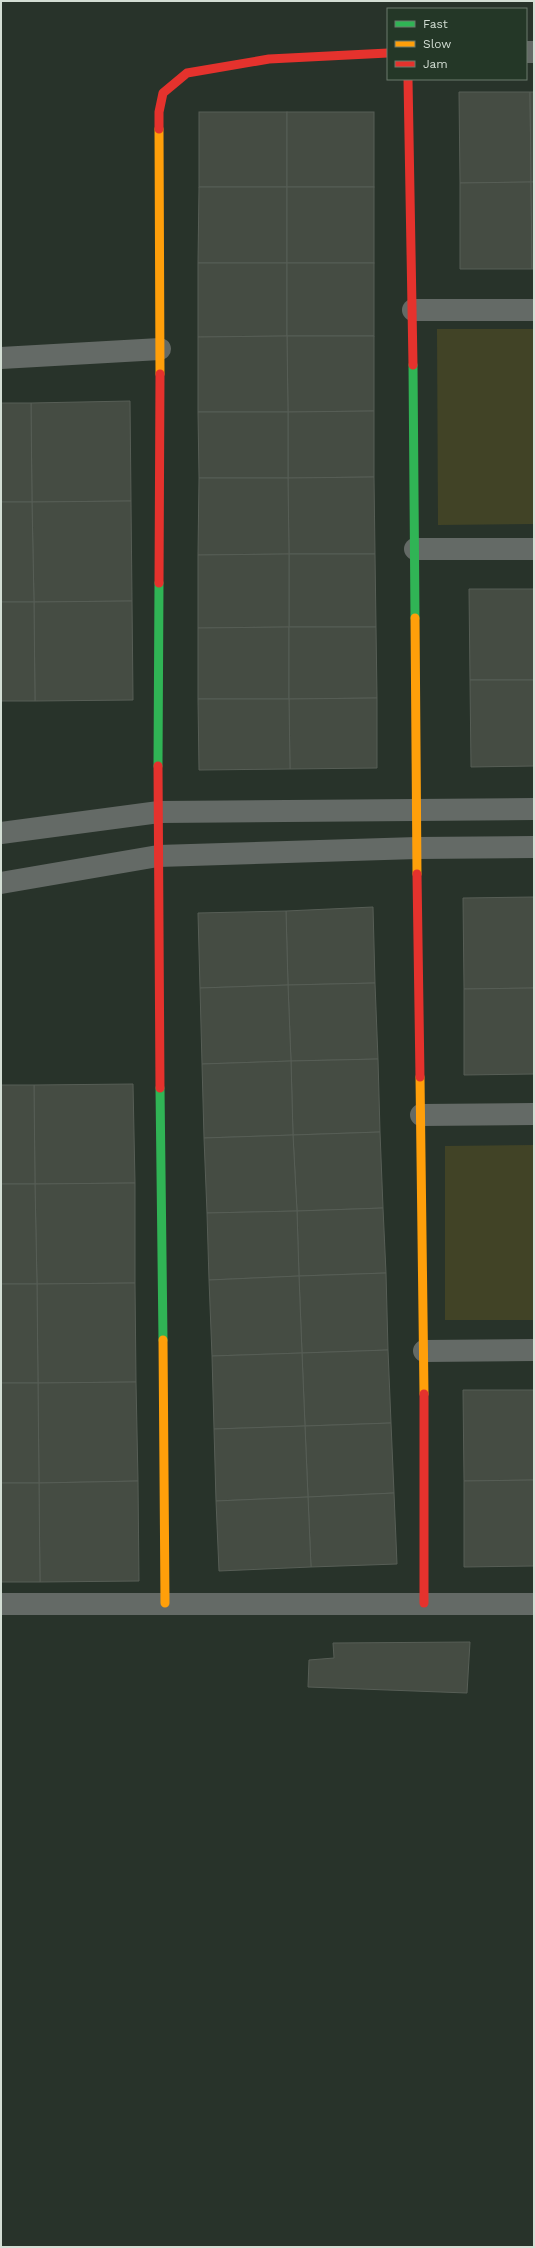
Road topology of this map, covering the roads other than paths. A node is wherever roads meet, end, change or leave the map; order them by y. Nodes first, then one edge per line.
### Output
1 (387, 53) edge
2 (408, 80) edge
3 (413, 310) junction
4 (534, 310) edge
5 (160, 349) junction
6 (1, 358) edge
7 (415, 549) junction
8 (534, 549) edge
9 (418, 808) junction
10 (534, 809) edge
11 (159, 812) junction
12 (1, 833) edge
13 (534, 847) edge
14 (417, 848) junction
15 (158, 856) junction
16 (1, 883) edge
17 (534, 1114) edge
18 (421, 1115) junction
19 (534, 1350) edge
20 (424, 1351) junction
21 (165, 1603) junction
22 (1, 1604) edge
23 (424, 1604) junction
24 (534, 1604) edge

1 - 5 street
2 - 3 street
3 - 4 street
3 - 7 street
5 - 6 street
5 - 11 street
7 - 8 street
7 - 9 street
9 - 10 street
9 - 11 street
9 - 14 street
11 - 12 street
11 - 15 street
13 - 14 street
14 - 15 street
14 - 18 street
15 - 16 street
15 - 21 street
17 - 18 street
18 - 20 street
19 - 20 street
20 - 23 street
21 - 22 street
21 - 23 street
23 - 24 street

